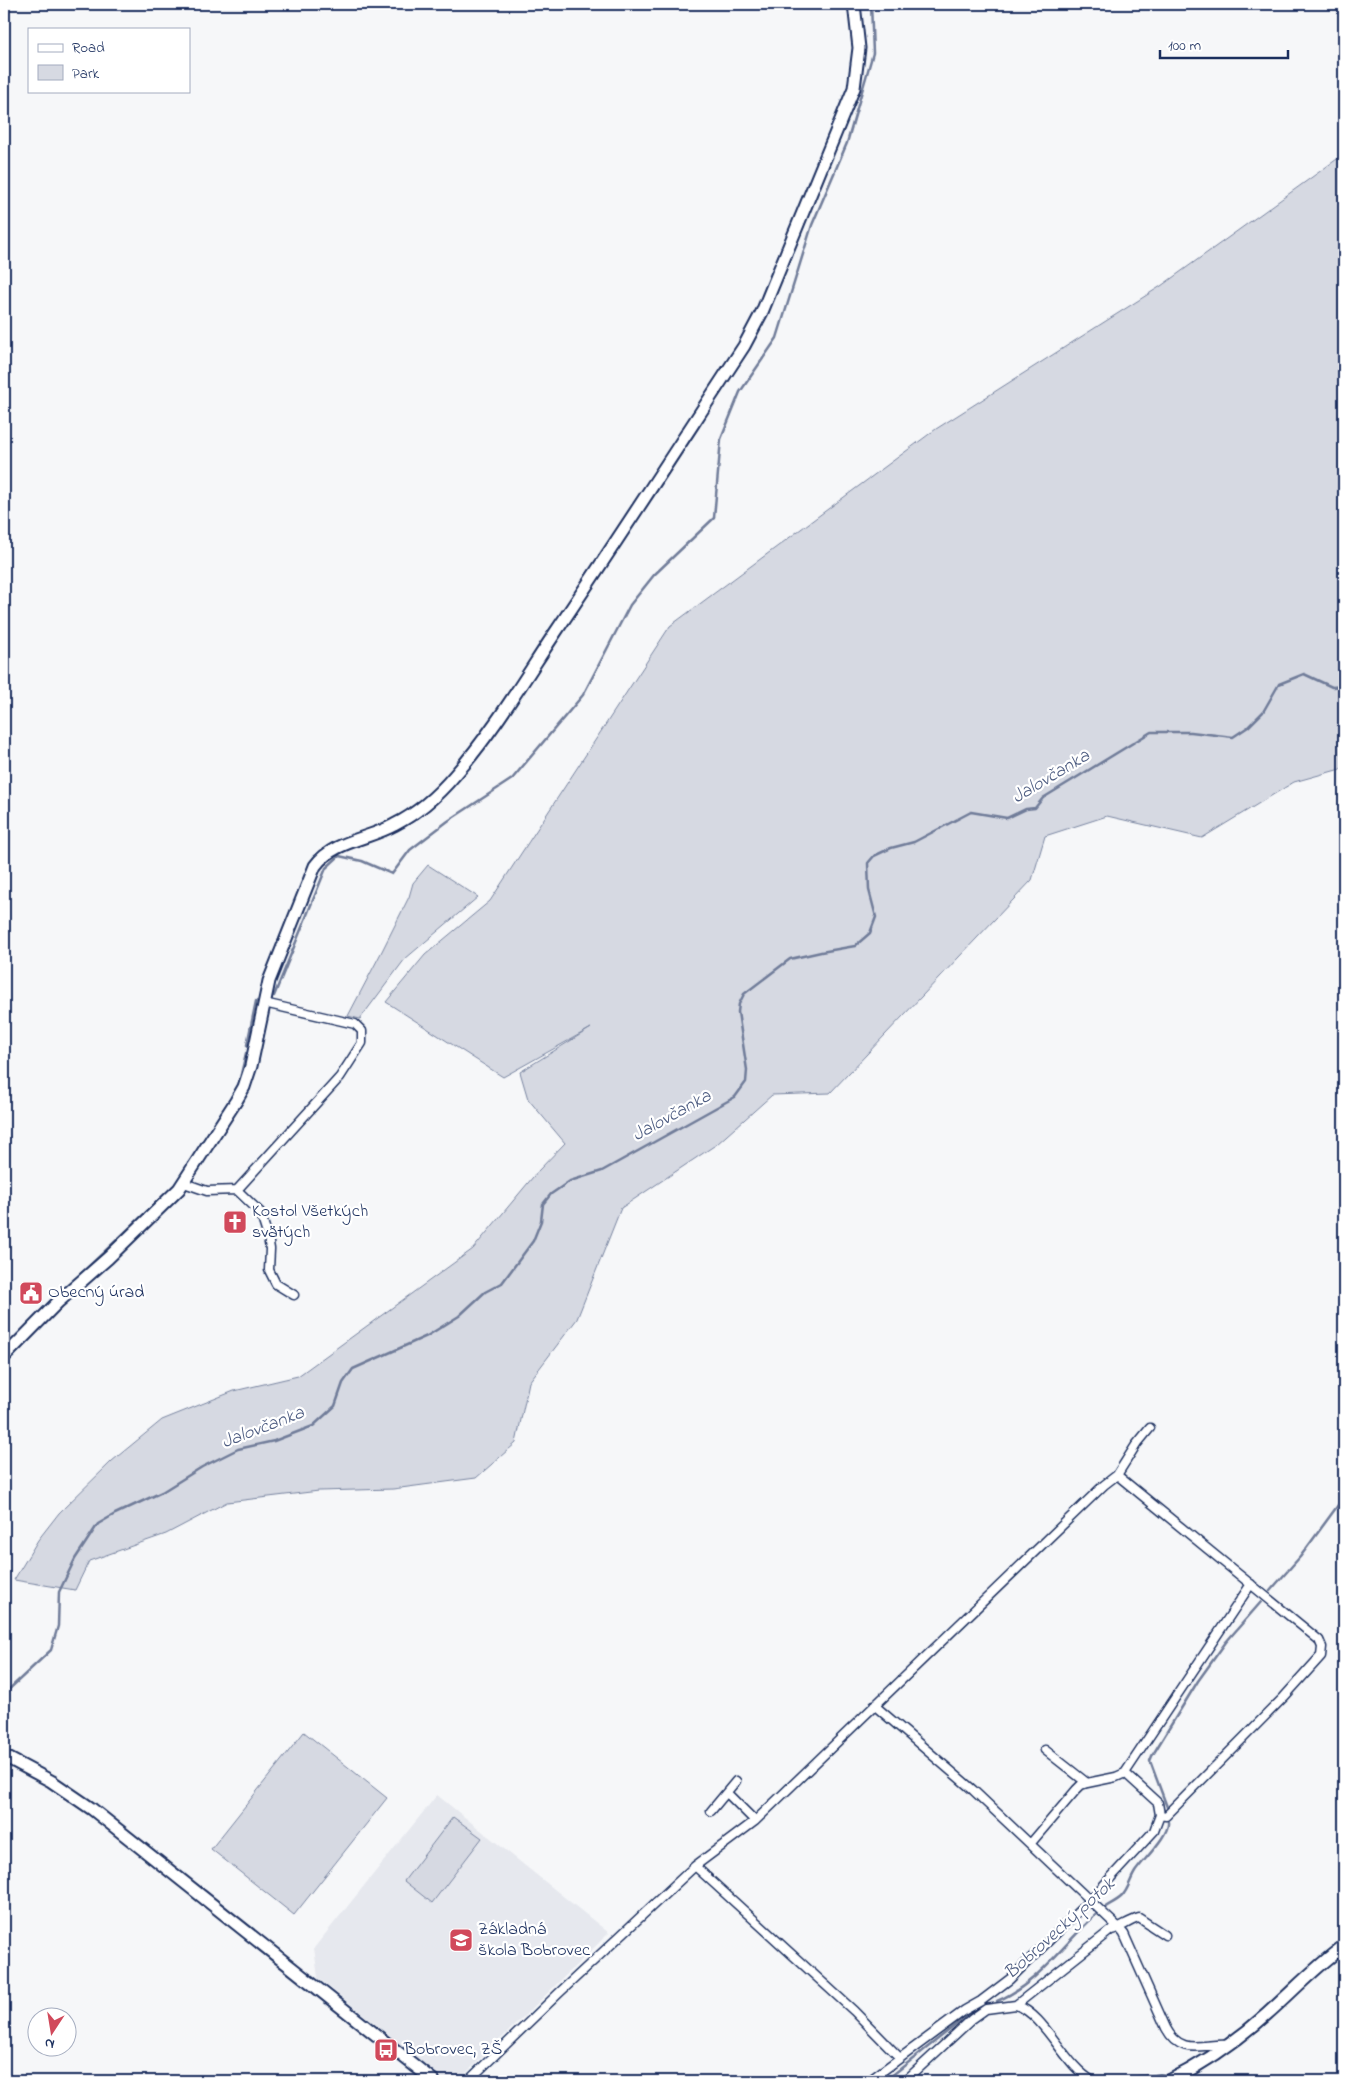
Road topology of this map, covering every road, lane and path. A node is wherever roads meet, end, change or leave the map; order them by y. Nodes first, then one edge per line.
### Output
1 (854, 4) edge
2 (264, 1003) junction
3 (184, 1183) junction
4 (237, 1190) junction
5 (294, 1295) dead end
6 (4, 1357) edge
7 (1150, 1428) dead end
8 (1117, 1475) junction
9 (1251, 1584) junction
10 (874, 1705) junction
11 (1046, 1750) dead end
12 (4, 1756) edge
13 (1125, 1773) junction
14 (736, 1782) dead end
15 (1087, 1783) junction
16 (727, 1792) junction
17 (711, 1810) dead end
18 (1160, 1815) junction
19 (755, 1821) junction
20 (1031, 1843) junction
21 (695, 1866) junction
22 (1090, 1900) junction
23 (1119, 1928) junction
24 (1165, 1935) dead end
25 (1344, 1946) edge
26 (981, 2001) junction
27 (1016, 2005) junction
28 (986, 2009) junction
29 (1229, 2045) junction
30 (900, 2058) junction
31 (434, 2081) edge
32 (468, 2081) edge
33 (869, 2081) edge
34 (905, 2081) edge
35 (1093, 2081) edge
36 (1139, 2081) edge
37 (1170, 2081) edge

1 - 2 street
2 - 3 street
2 - 4 street
3 - 4 street
3 - 6 street
4 - 5 street
7 - 8 street
8 - 9 street
8 - 10 street
9 - 13 street
9 - 18 street
10 - 19 street
10 - 20 street
11 - 15 street
12 - 31 street
13 - 15 street
13 - 18 street
14 - 16 street
15 - 20 street
16 - 17 street
16 - 19 street
18 - 22 street
19 - 21 street
20 - 22 street
21 - 30 street
21 - 32 street
22 - 23 street
22 - 26 street
23 - 24 street
23 - 27 street
23 - 29 street
25 - 29 street
26 - 28 street
26 - 30 street
27 - 28 street
27 - 35 street
28 - 34 street
29 - 37 street
30 - 33 street
36 - 37 street

